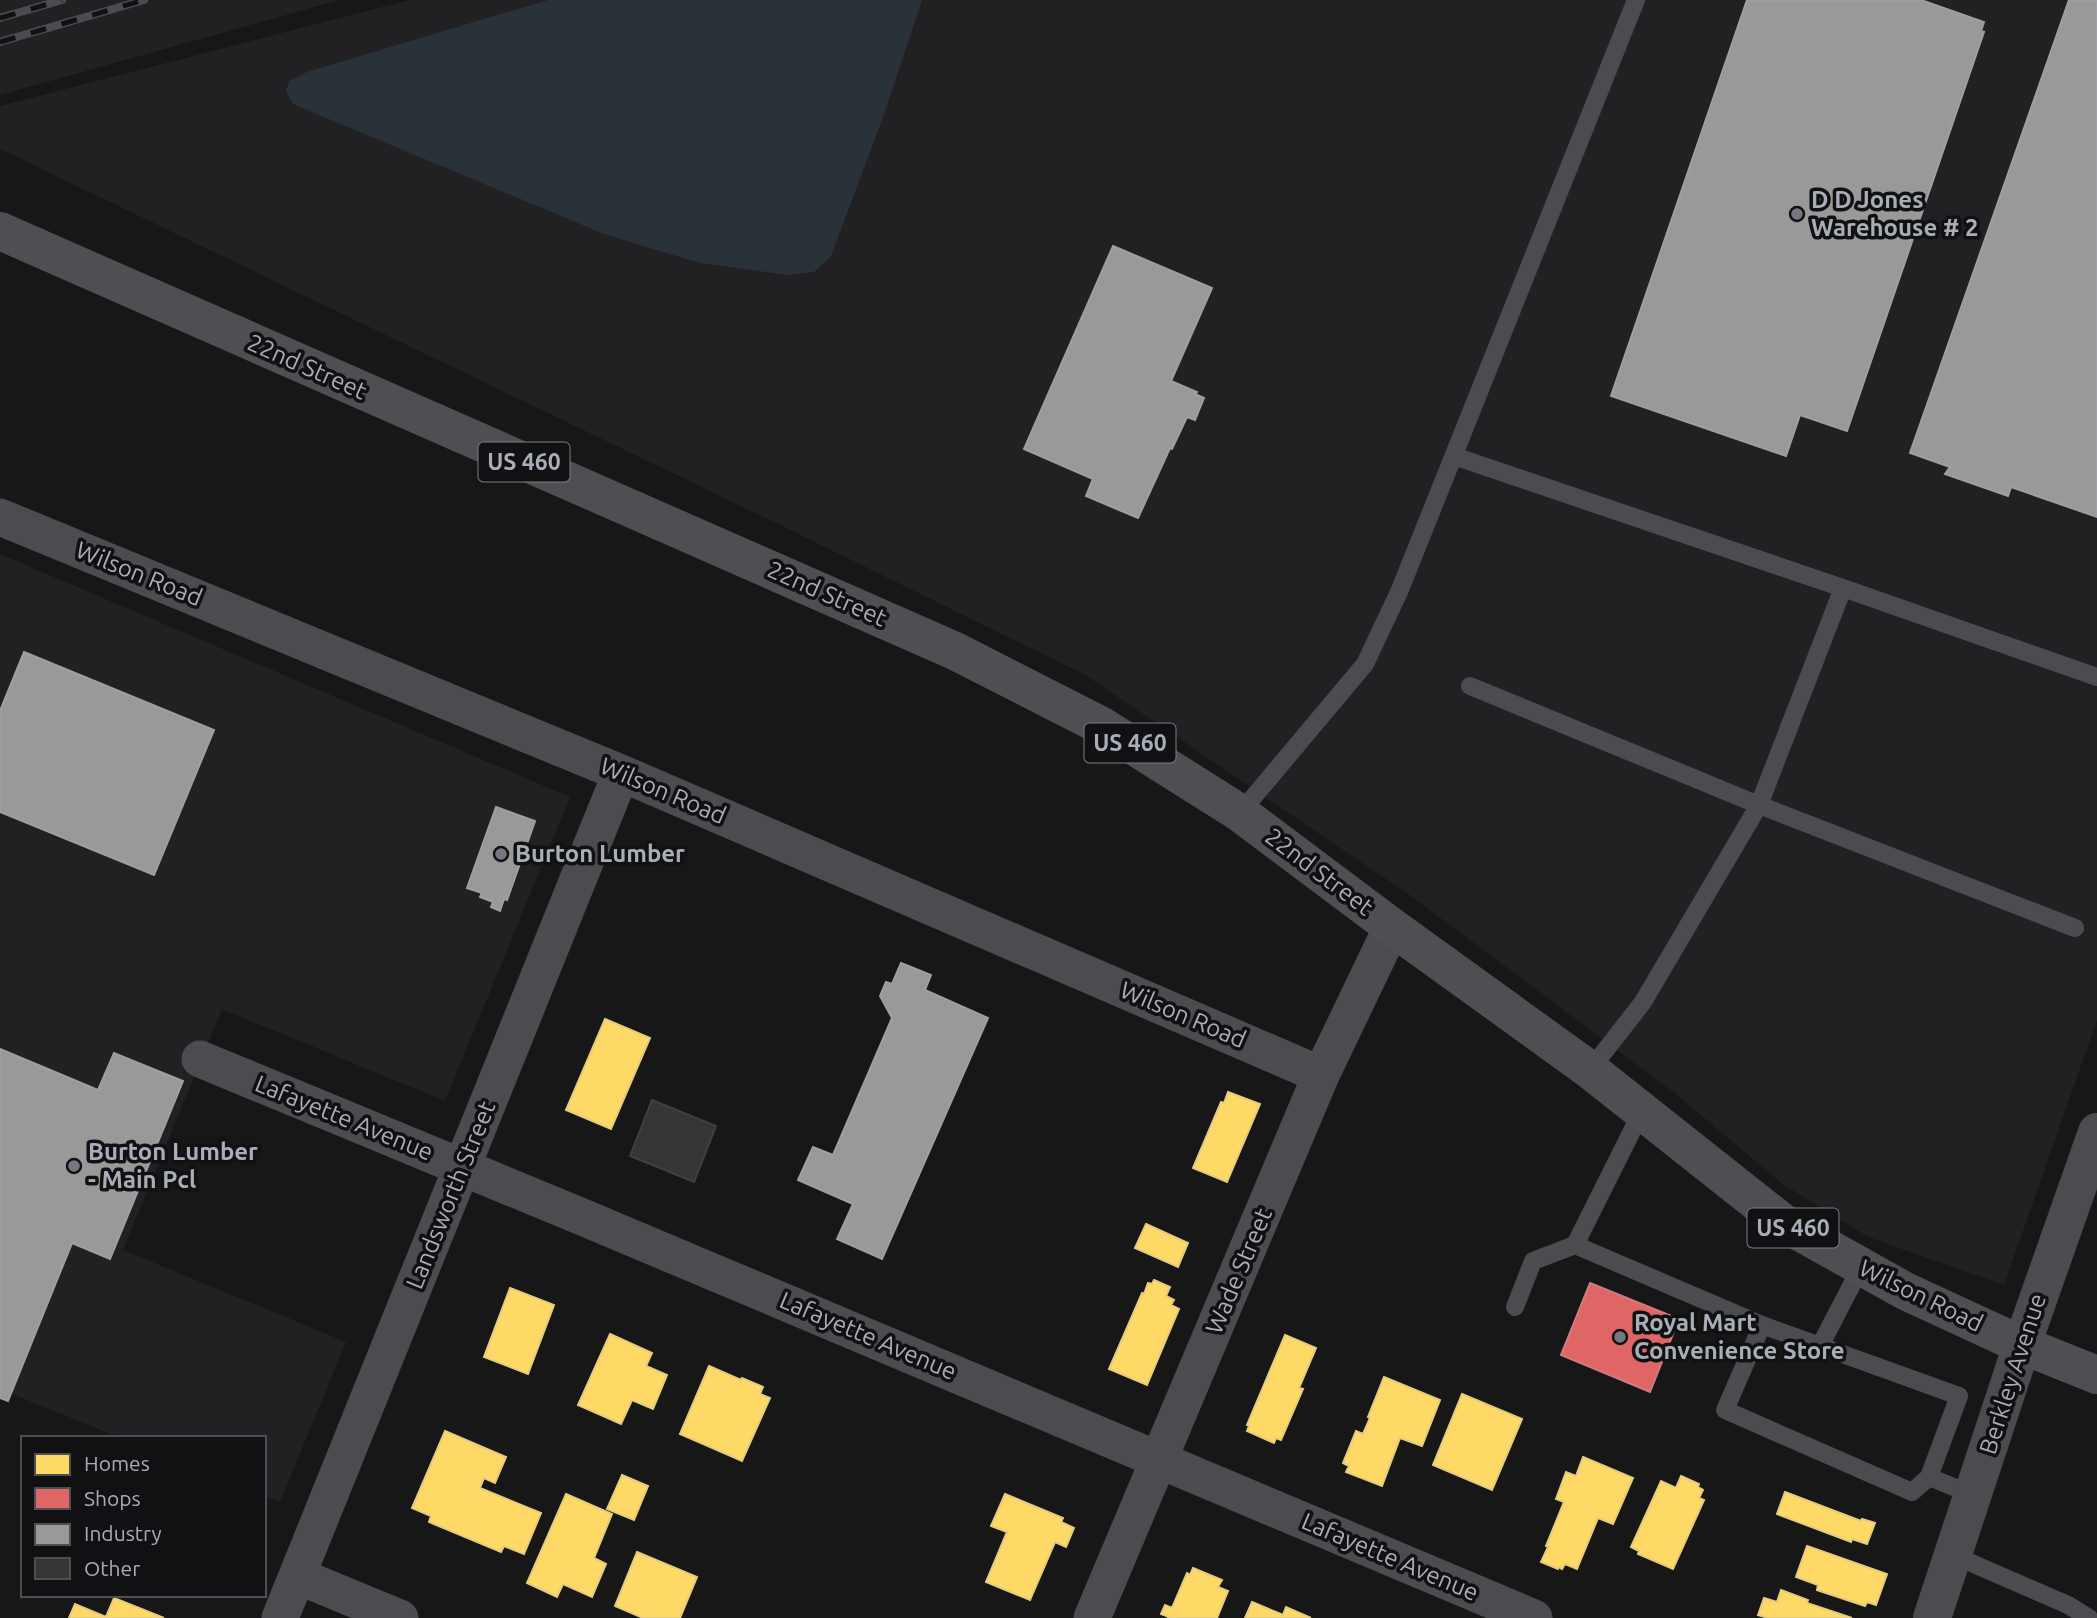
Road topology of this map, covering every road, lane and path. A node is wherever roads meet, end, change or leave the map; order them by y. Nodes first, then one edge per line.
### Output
1 (1636, 0) edge
2 (16, 238) edge
3 (1454, 456) junction
4 (0, 517) edge
5 (1843, 588) junction
6 (2097, 677) edge
7 (1470, 686) dead end
8 (621, 772) junction
9 (1759, 805) junction
10 (1240, 813) junction
11 (1392, 928) junction
12 (2075, 928) dead end
13 (200, 1059) dead end
14 (1591, 1070) junction
15 (1321, 1075) junction
16 (1642, 1111) junction
17 (2097, 1132) edge
18 (462, 1167) junction
19 (2090, 1177) edge
20 (1575, 1245) junction
21 (1861, 1267) junction
22 (1515, 1307) dead end
23 (1762, 1325) junction
24 (2022, 1345) junction
25 (1820, 1346) junction
26 (2097, 1375) edge
27 (1160, 1459) junction
28 (1929, 1477) junction
29 (1973, 1494) junction
30 (1953, 1555) junction
31 (298, 1576) junction
32 (280, 1618) edge
33 (400, 1618) edge
34 (1092, 1618) edge
35 (1534, 1618) edge
36 (1932, 1618) edge
37 (2089, 1618) edge

1 - 3 lane
2 - 10 main road, 22nd Street / US 460
3 - 5 lane
3 - 10 lane
4 - 8 street, Wilson Road
5 - 6 lane
5 - 9 lane
7 - 9 lane
8 - 15 street, Wilson Road
8 - 18 street, Landsworth Street
9 - 12 lane
9 - 14 lane
10 - 11 main road, 22nd Street / US 460
11 - 14 main road, 22nd Street / US 460
11 - 15 street, Wade Street
13 - 18 street, Lafayette Avenue
14 - 16 main road, Wilson Road / US 460
15 - 27 street, Wade Street
16 - 20 lane
16 - 21 main road, Wilson Road / US 460
17 - 19 street, Berkley Avenue
18 - 27 street, Lafayette Avenue
18 - 31 street, Landsworth Street
19 - 24 street, Berkley Avenue
20 - 22 lane
20 - 23 lane
21 - 24 main road, Wilson Road / US 460
21 - 25 lane
23 - 25 lane
23 - 28 lane
24 - 26 main road, Wilson Road / US 460
24 - 29 street, Berkley Avenue
25 - 28 lane
27 - 34 street, Wade Street
27 - 35 street, Lafayette Avenue
28 - 29 lane
29 - 30 street, Berkley Avenue
30 - 36 street, Berkley Avenue
30 - 37 lane
31 - 32 street, Landsworth Street
31 - 33 street

